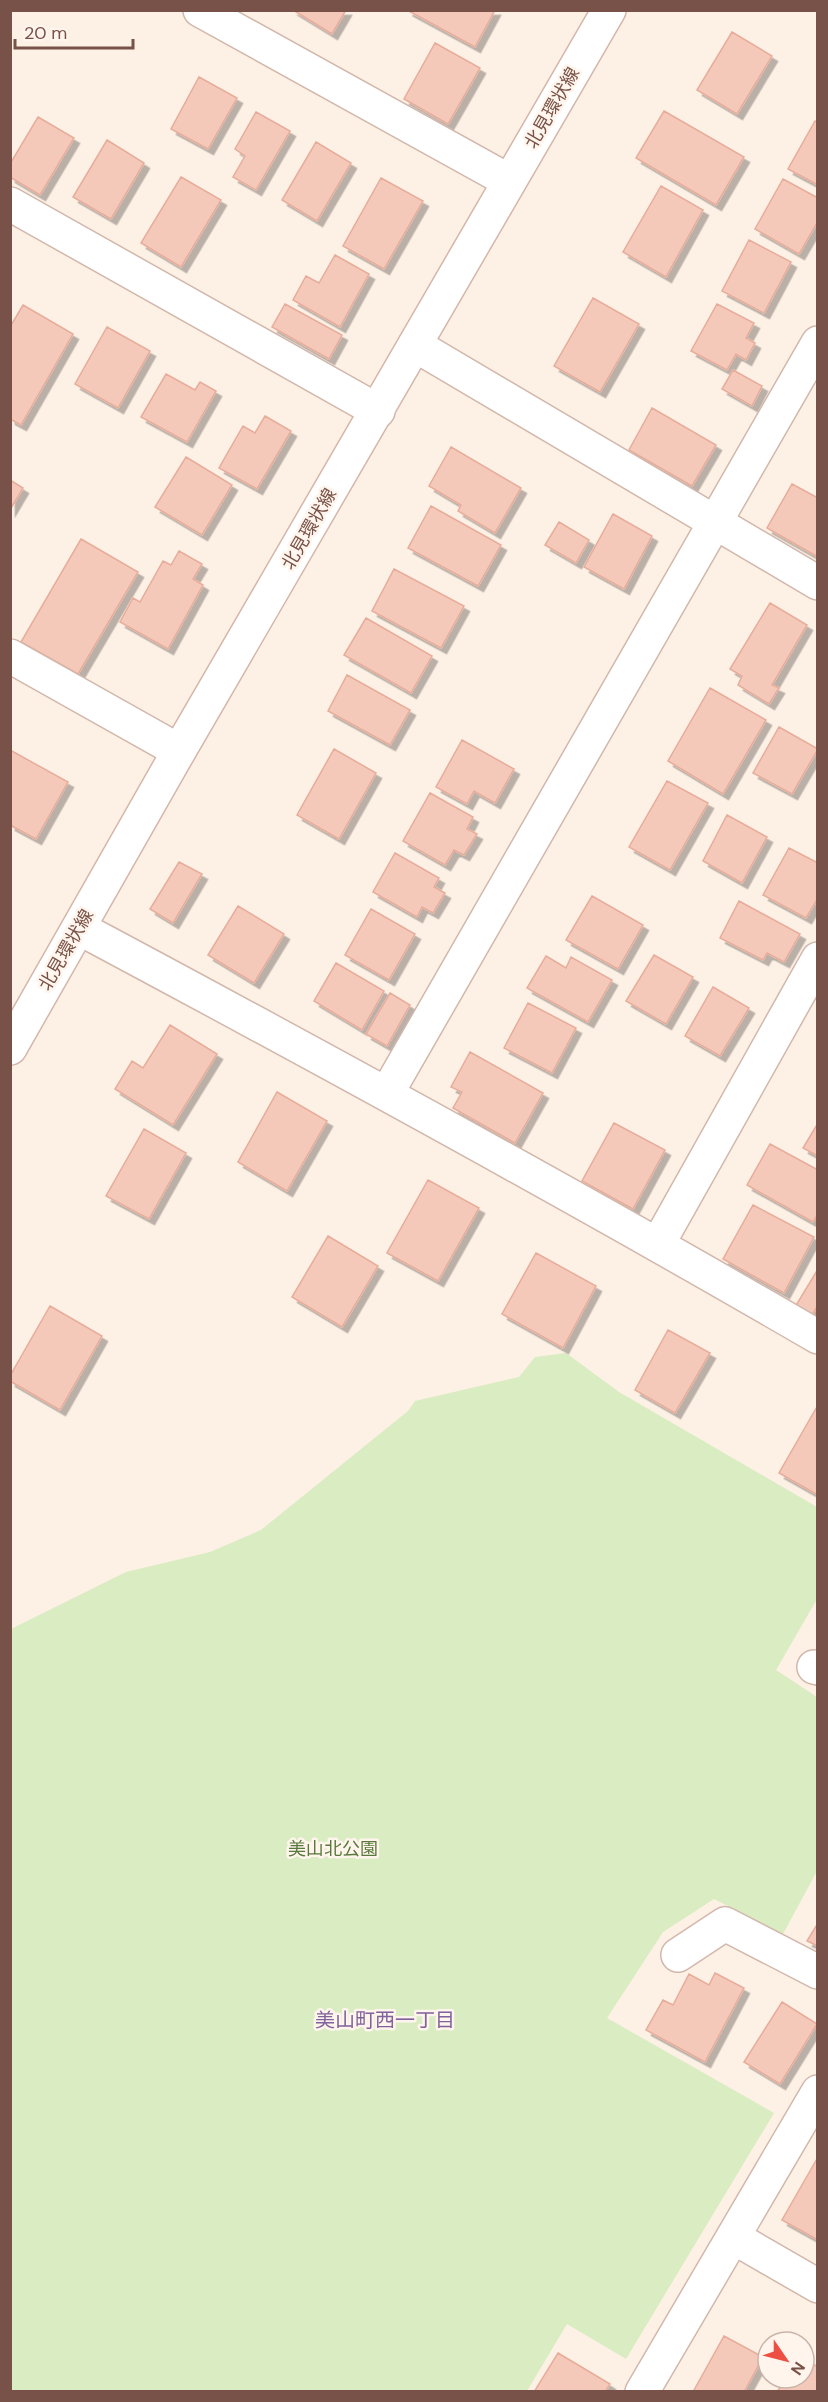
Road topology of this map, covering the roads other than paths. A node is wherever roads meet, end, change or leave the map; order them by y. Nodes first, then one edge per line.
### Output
1 (200, 10) edge
2 (609, 10) edge
3 (509, 181) junction
4 (10, 204) edge
5 (818, 343) edge
6 (415, 345) junction
7 (378, 411) junction
8 (715, 522) junction
9 (818, 583) edge
10 (10, 656) edge
11 (179, 751) junction
12 (79, 928) junction
13 (818, 959) edge
14 (10, 1048) edge
15 (387, 1093) junction
16 (658, 1244) junction
17 (818, 1337) edge
18 (678, 1955) dead end
19 (818, 1972) edge
20 (818, 2092) edge
21 (733, 2237) junction
22 (818, 2286) edge
23 (642, 2391) edge

1 - 3 street
2 - 3 street, 北見環状線
3 - 6 street, 北見環状線
4 - 7 street
5 - 8 street
6 - 7 street, 北見環状線
6 - 8 street
7 - 11 street, 北見環状線
8 - 9 street
8 - 15 street
10 - 11 street
11 - 12 street, 北見環状線
12 - 14 street, 北見環状線
12 - 15 street
13 - 16 street
15 - 16 street
16 - 17 street
18 - 19 street
20 - 21 street
21 - 22 street
21 - 23 street

